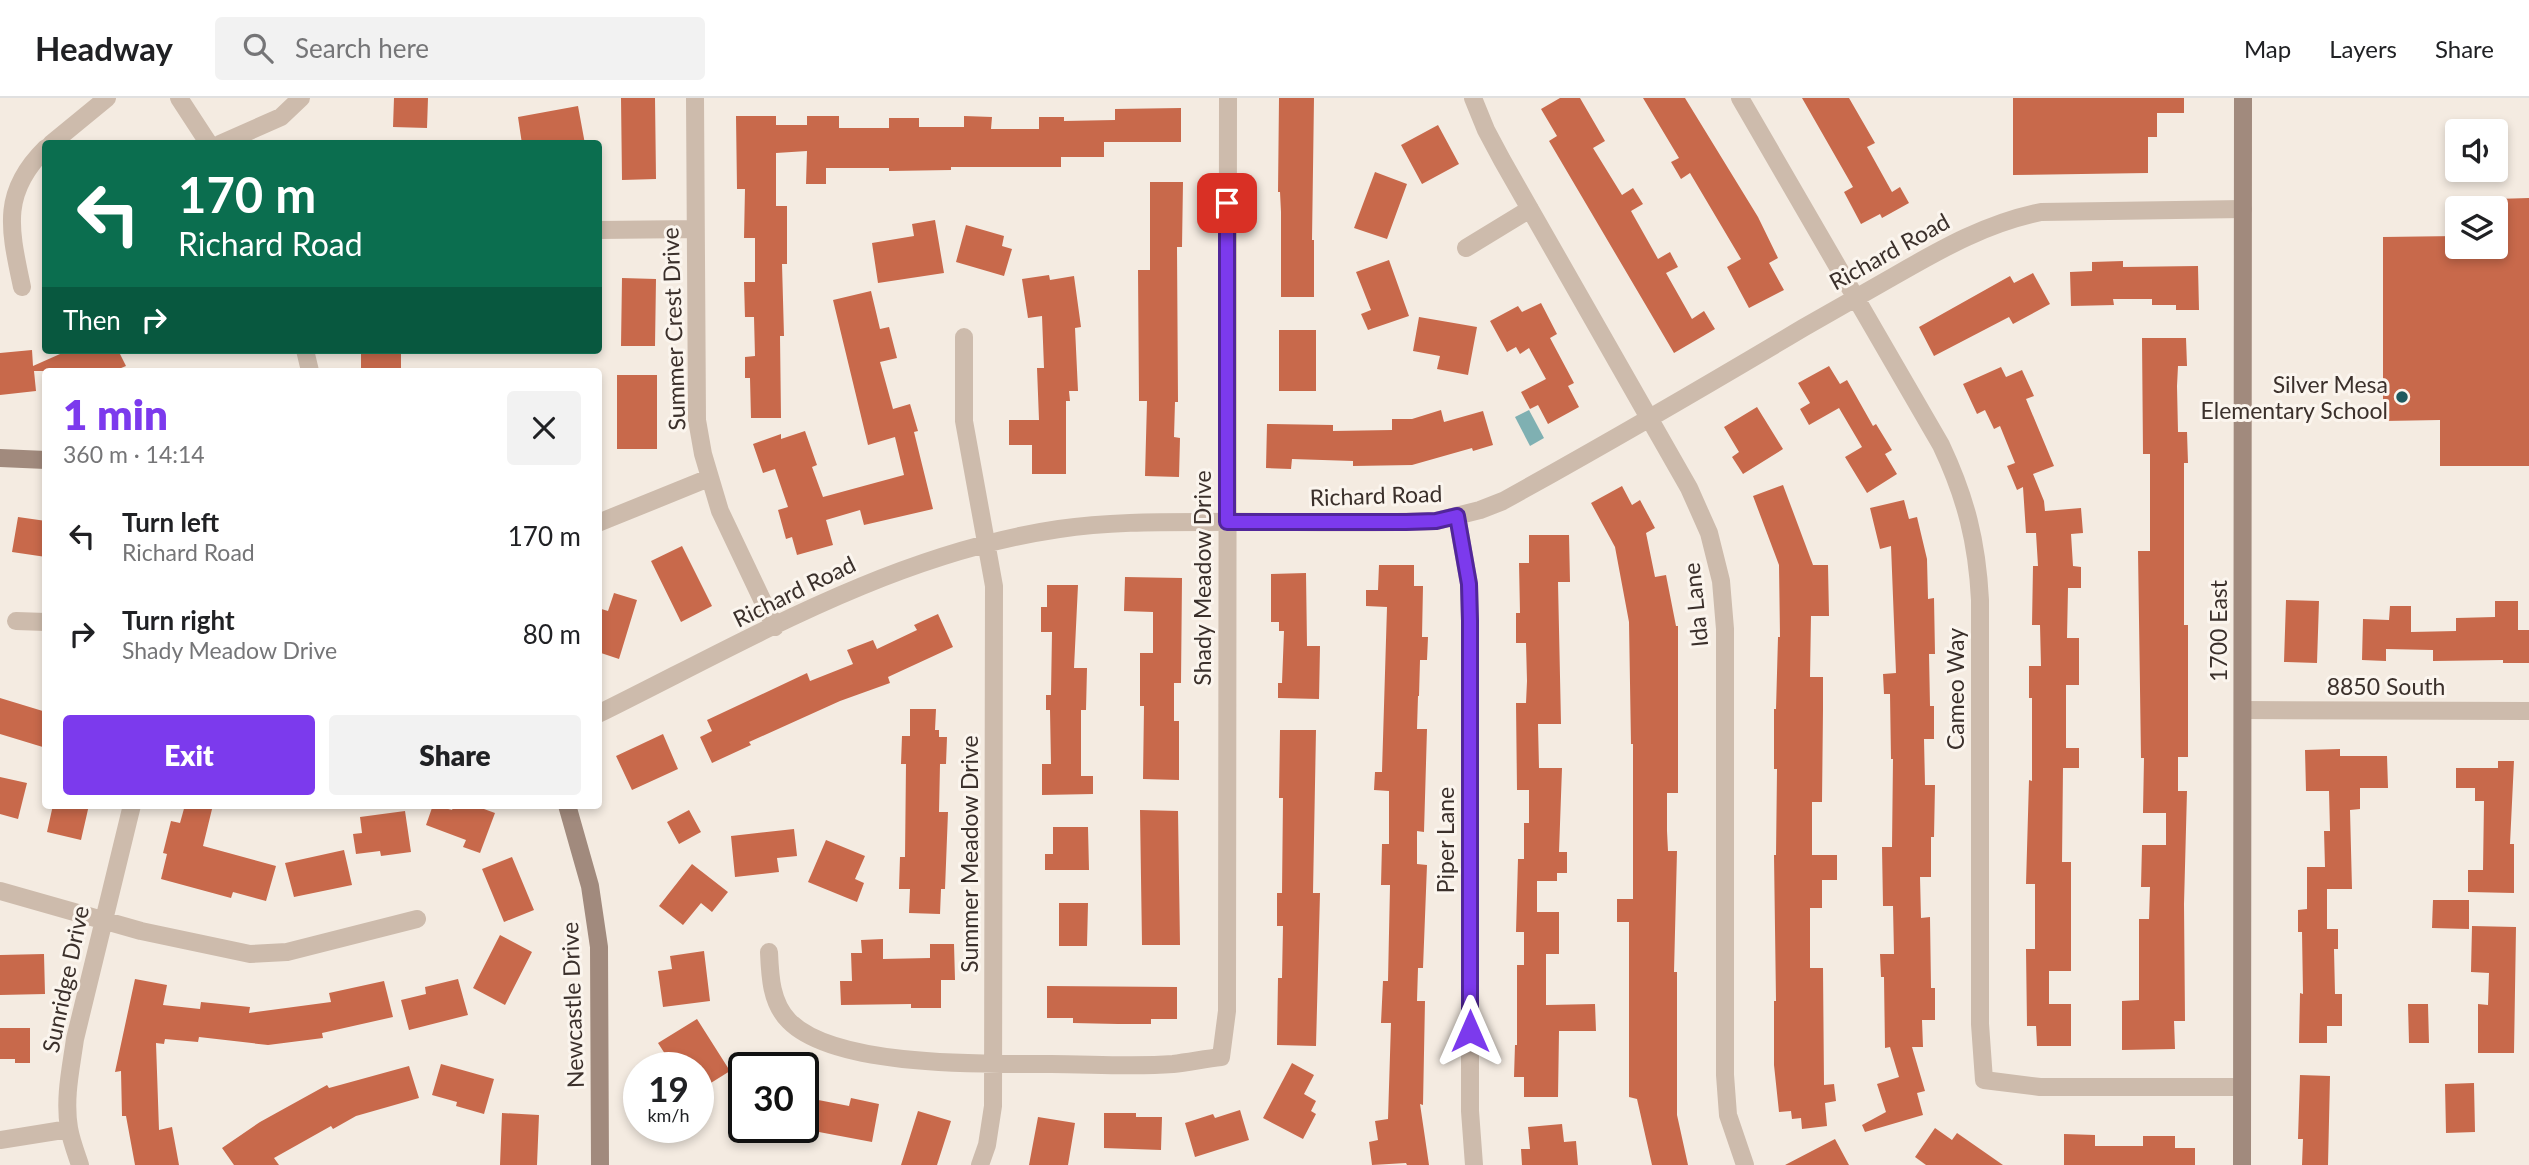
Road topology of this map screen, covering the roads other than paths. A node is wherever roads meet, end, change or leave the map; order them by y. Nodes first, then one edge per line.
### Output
1 (107, 98) edge
2 (179, 98) edge
3 (301, 98) edge
4 (695, 98) edge
5 (1228, 98) edge
6 (1473, 98) edge
7 (1740, 98) edge
8 (2243, 98) edge
9 (56, 140) edge
10 (206, 140) edge
11 (229, 140) edge
12 (42, 152) edge
13 (1530, 209) junction
14 (2243, 209) junction
15 (695, 229) junction
16 (602, 230) edge
17 (1466, 248) dead end
18 (22, 287) dead end
19 (1856, 298) junction
20 (964, 337) dead end
21 (1650, 419) junction
22 (0, 458) edge
23 (42, 460) edge
24 (709, 478) junction
25 (1457, 516) junction
26 (602, 521) edge
27 (1227, 522) junction
28 (987, 542) junction
29 (16, 621) dead end
30 (42, 622) edge
31 (775, 627) junction
32 (2243, 710) junction
33 (2529, 711) edge
34 (602, 712) edge
35 (131, 809) edge
36 (568, 809) edge
37 (0, 891) edge
38 (418, 919) dead end
39 (103, 920) junction
40 (769, 952) dead end
41 (994, 1064) junction
42 (2242, 1087) junction
43 (69, 1129) junction
44 (0, 1140) edge
45 (80, 1165) edge
46 (600, 1165) edge
47 (980, 1165) edge
48 (1475, 1165) edge
49 (1745, 1165) edge
50 (2242, 1165) edge

1 - 9 street
2 - 10 street
3 - 11 street
4 - 15 street, Summer Crest Drive
5 - 27 street, Shady Meadow Drive
6 - 13 street, Ida Lane
7 - 19 street, Cameo Way
8 - 14 street, 1700 East
12 - 18 street
13 - 17 street
13 - 21 street, Ida Lane
14 - 19 street, Richard Road
14 - 32 street, 1700 East
15 - 16 street
15 - 24 street, Summer Crest Drive
19 - 21 street, Richard Road
19 - 42 street, Cameo Way
20 - 28 street, Summer Meadow Drive
21 - 25 street, Richard Road
21 - 49 street, Ida Lane
22 - 23 street
24 - 26 street
24 - 31 street, Summer Crest Drive
25 - 27 street, Richard Road
25 - 48 street, Piper Lane
27 - 28 street, Richard Road
27 - 41 street, Shady Meadow Drive
28 - 31 street, Richard Road
28 - 41 street, Summer Meadow Drive
29 - 30 street
31 - 34 street, Richard Road
32 - 33 street, 8850 South
32 - 42 street, 1700 East
35 - 39 street, Sunridge Drive
36 - 46 street, Newcastle Drive
37 - 39 street
38 - 39 street
39 - 43 street, Sunridge Drive
40 - 41 street
41 - 47 street, Summer Meadow Drive
42 - 50 street, 1700 East
43 - 44 street
43 - 45 street, Sunridge Drive

